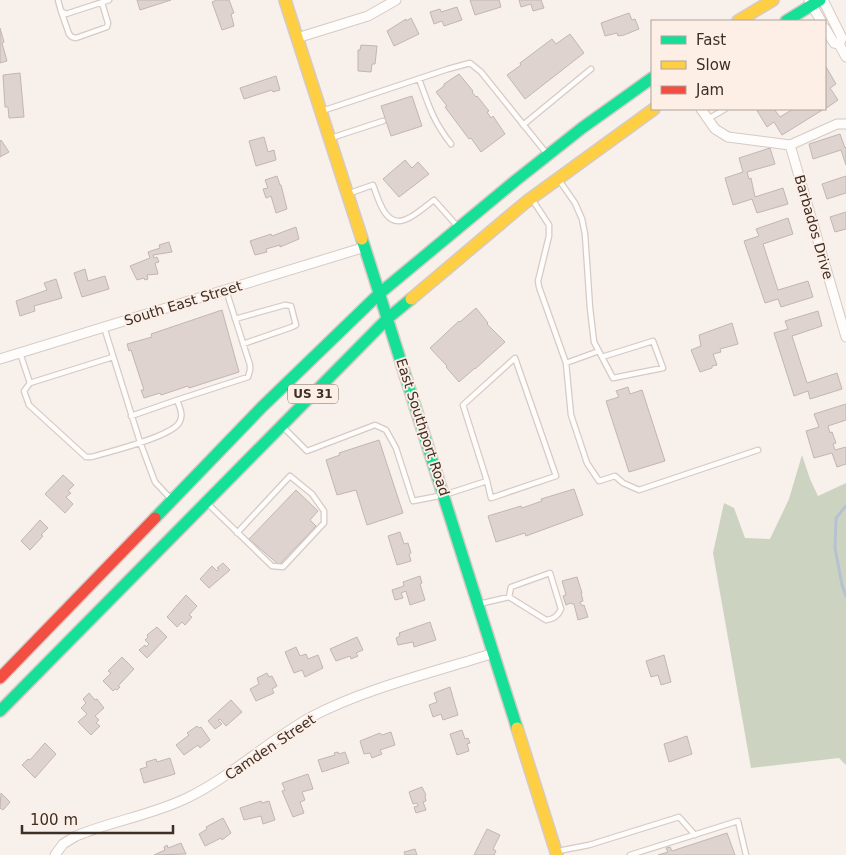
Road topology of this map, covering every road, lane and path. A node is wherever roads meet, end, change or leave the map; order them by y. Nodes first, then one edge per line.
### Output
1 (58, 0) edge
2 (109, 0) edge
3 (285, 0) edge
4 (396, 0) edge
5 (773, 0) edge
6 (816, 1) edge
7 (102, 3) junction
8 (61, 11) junction
9 (740, 20) edge
10 (788, 20) edge
11 (821, 20) edge
12 (826, 30) edge
13 (297, 38) junction
14 (840, 44) junction
15 (846, 57) edge
16 (591, 69) dead end
17 (419, 79) junction
18 (651, 79) edge
19 (653, 110) edge
20 (702, 110) edge
21 (723, 110) edge
22 (321, 112) junction
23 (708, 119) junction
24 (383, 120) dead end
25 (846, 124) edge
26 (523, 125) junction
27 (330, 138) junction
28 (451, 144) dead end
29 (790, 145) junction
30 (548, 155) junction
31 (558, 179) junction
32 (348, 194) junction
33 (531, 198) junction
34 (458, 228) junction
35 (365, 247) junction
36 (226, 290) junction
37 (380, 293) junction
38 (843, 313) edge
39 (388, 318) junction
40 (235, 319) junction
41 (104, 327) junction
42 (846, 336) edge
43 (243, 344) junction
44 (599, 351) junction
45 (20, 353) junction
46 (113, 357) junction
47 (602, 357) junction
48 (0, 359) edge
49 (566, 363) junction
50 (30, 383) junction
51 (177, 400) junction
52 (131, 416) junction
53 (281, 425) junction
54 (140, 442) junction
55 (758, 450) dead end
56 (487, 481) junction
57 (444, 495) junction
58 (172, 500) junction
59 (205, 502) junction
60 (237, 533) junction
61 (509, 597) junction
62 (479, 604) junction
63 (494, 653) junction
64 (0, 678) edge
65 (0, 711) edge
66 (695, 835) junction
67 (557, 853) edge
68 (55, 855) edge
69 (630, 855) edge
70 (746, 855) edge

1 - 8 lane
2 - 7 lane
3 - 13 main road, East Southport Road
4 - 13 street
5 - 9 main road
6 - 10 main road
6 - 11 street
6 - 14 street
7 - 8 lane
7 - 8 lane
12 - 14 street
13 - 22 main road, East Southport Road
14 - 15 street
16 - 26 lane
17 - 22 lane
17 - 26 lane
17 - 28 lane
18 - 30 main road, US 31
19 - 31 main road, US 31
20 - 23 street
21 - 23 lane
22 - 27 main road, East Southport Road
23 - 29 street
24 - 27 lane
25 - 29 street
26 - 30 lane
27 - 32 main road, East Southport Road
29 - 38 street, Barbados Drive
30 - 34 main road, US 31
31 - 33 main road, US 31
31 - 44 lane
32 - 34 lane
32 - 35 main road, East Southport Road
33 - 39 main road, US 31
33 - 49 lane
34 - 37 main road, US 31
35 - 36 street, South East Street
35 - 37 main road, East Southport Road
36 - 40 lane
36 - 41 street, South East Street
37 - 39 main road, East Southport Road
37 - 58 main road, US 31
38 - 42 street, Barbados Drive
39 - 53 main road, US 31
39 - 57 main road, East Southport Road
40 - 43 lane
40 - 43 lane
41 - 45 street, South East Street
41 - 46 lane
43 - 51 lane
44 - 47 lane
44 - 49 lane
45 - 48 street, South East Street
45 - 50 lane
46 - 50 lane
46 - 52 lane
47 - 47 lane
49 - 55 lane
50 - 54 lane
51 - 52 lane
51 - 54 lane
52 - 54 lane
53 - 57 lane
53 - 59 main road, US 31
54 - 58 lane
56 - 56 lane
56 - 57 lane
57 - 62 main road, East Southport Road
58 - 64 main road, US 31
59 - 60 lane
59 - 65 main road, US 31
60 - 60 lane
61 - 61 lane
61 - 62 lane
62 - 63 main road, East Southport Road
63 - 67 main road, East Southport Road
63 - 68 street, Camden Street
66 - 67 lane
66 - 69 lane
66 - 70 lane

